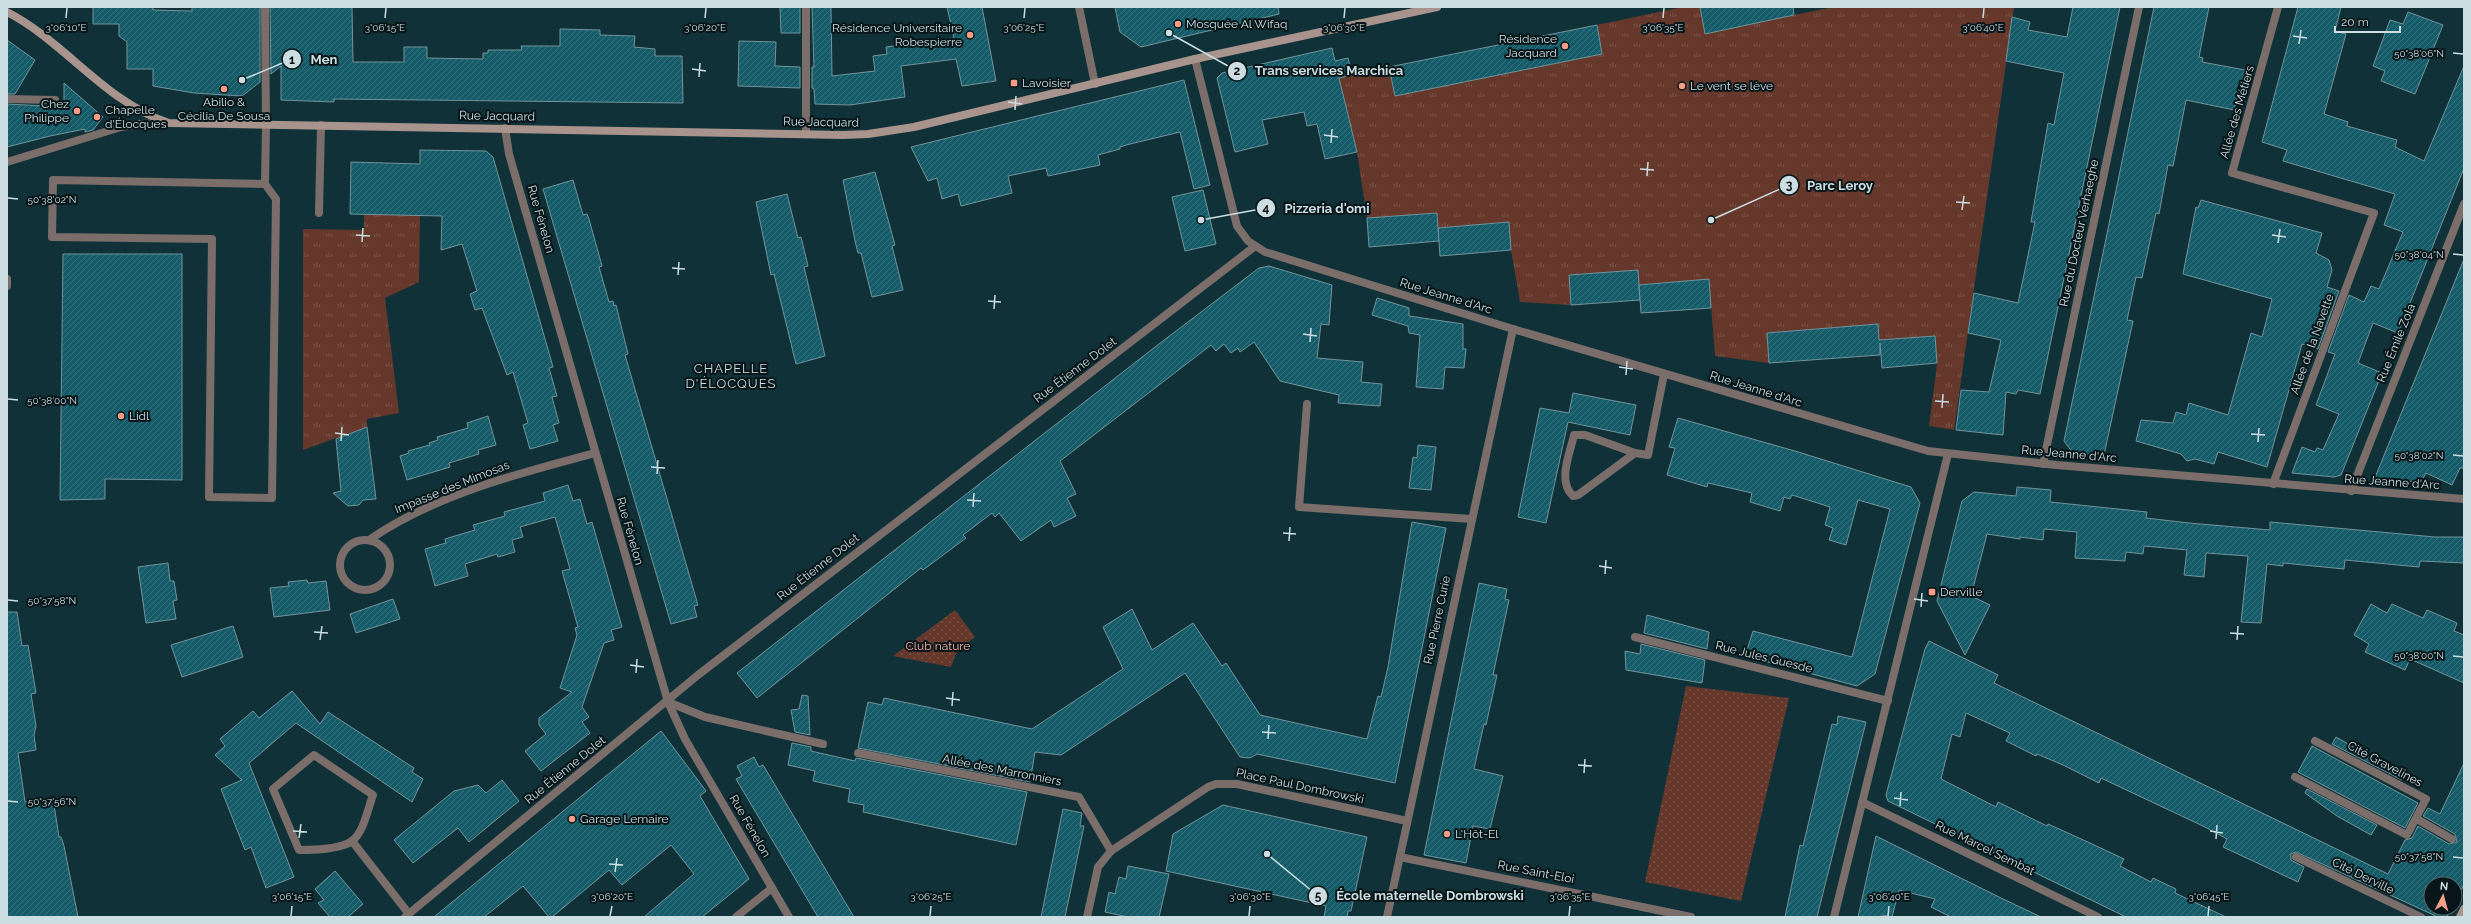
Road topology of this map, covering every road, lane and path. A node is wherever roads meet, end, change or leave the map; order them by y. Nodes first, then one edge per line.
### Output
1 (265, 7) edge
2 (806, 7) edge
3 (1079, 7) edge
4 (1437, 7) edge
5 (2139, 7) edge
6 (2278, 7) edge
7 (7, 12) edge
8 (1195, 59) junction
9 (1095, 84) junction
10 (7, 99) edge
11 (55, 100) dead end
12 (169, 123) junction
13 (266, 125) junction
14 (321, 125) junction
15 (505, 128) junction
16 (806, 134) junction
17 (7, 162) edge
18 (266, 184) junction
19 (2464, 204) edge
20 (319, 213) dead end
21 (2374, 213) joint
22 (1254, 247) junction
23 (7, 279) edge
24 (7, 286) edge
25 (1513, 329) junction
26 (1664, 374) junction
27 (1307, 404) dead end
28 (596, 453) junction
29 (1635, 453) junction
30 (1948, 454) junction
31 (2043, 464) junction
32 (2273, 484) junction
33 (2351, 491) junction
34 (2464, 499) edge
35 (1471, 519) junction
36 (369, 540) junction
37 (1635, 637) dead end
38 (1888, 701) junction
39 (668, 702) junction
40 (2315, 741) dead end
41 (823, 744) dead end
42 (858, 753) dead end
43 (2295, 777) dead end
44 (1862, 802) junction
45 (2417, 819) junction
46 (1407, 821) junction
47 (2452, 838) dead end
48 (352, 841) junction
49 (1110, 851) junction
50 (1400, 857) junction
51 (2296, 857) dead end
52 (772, 888) junction
53 (407, 915) edge
54 (736, 917) edge
55 (789, 917) edge
56 (1087, 917) edge
57 (1387, 917) edge
58 (1691, 917) edge
59 (1834, 917) edge
60 (2098, 917) edge
61 (2421, 917) edge

1 - 13 street
2 - 16 street
3 - 9 street
4 - 8 street, Rue Jacquard
5 - 31 street, Rue du Docteur Verhaeghe
6 - 21 street, Allée des Métiers
7 - 12 street, Rue Jacquard
8 - 9 street, Rue Jacquard
8 - 22 street
9 - 16 street, Rue Jacquard
10 - 11 street
12 - 13 street, Rue Jacquard
12 - 17 street
13 - 14 street, Rue Jacquard
13 - 18 street
14 - 15 street, Rue Jacquard
14 - 20 street
15 - 16 street, Rue Jacquard
15 - 28 street, Rue Fénelon
18 - 18 street
19 - 33 street, Rue Émile Zola
21 - 32 street, Allée de la Navette
22 - 25 street, Rue Jeanne d'Arc
22 - 39 street, Rue Étienne Dolet
23 - 24 street
25 - 26 street, Rue Jeanne d'Arc
25 - 35 street, Rue Pierre Curie
26 - 29 street
26 - 30 street, Rue Jeanne d'Arc
27 - 35 street
28 - 36 street, Impasse des Mimosas
28 - 39 street, Rue Fénelon
29 - 29 street
30 - 31 street, Rue Jeanne d'Arc
30 - 38 street
31 - 32 street, Rue Jeanne d'Arc
32 - 33 street, Rue Jeanne d'Arc
33 - 34 street, Rue Jeanne d'Arc
35 - 46 street, Rue Pierre Curie
36 - 36 street, Impasse des Mimosas
37 - 38 street, Rue Jules Guesde
38 - 44 street
39 - 41 street
39 - 52 street, Rue Fénelon
39 - 53 street, Rue Étienne Dolet
40 - 45 street, Cité Gravelines
42 - 49 street, Allée des Marronniers
43 - 45 street, Cité Gravelines
44 - 59 street
44 - 60 street, Rue Marcel Sembat
45 - 47 street
46 - 49 street, Place Paul Dombrowski
46 - 50 street, Rue Pierre Curie
48 - 48 street
48 - 53 street
49 - 56 street
50 - 57 street, Rue Pierre Curie
50 - 58 street, Rue Saint-Eloi
51 - 61 street, Cité Derville
52 - 54 street
52 - 55 street, Rue Fénelon

